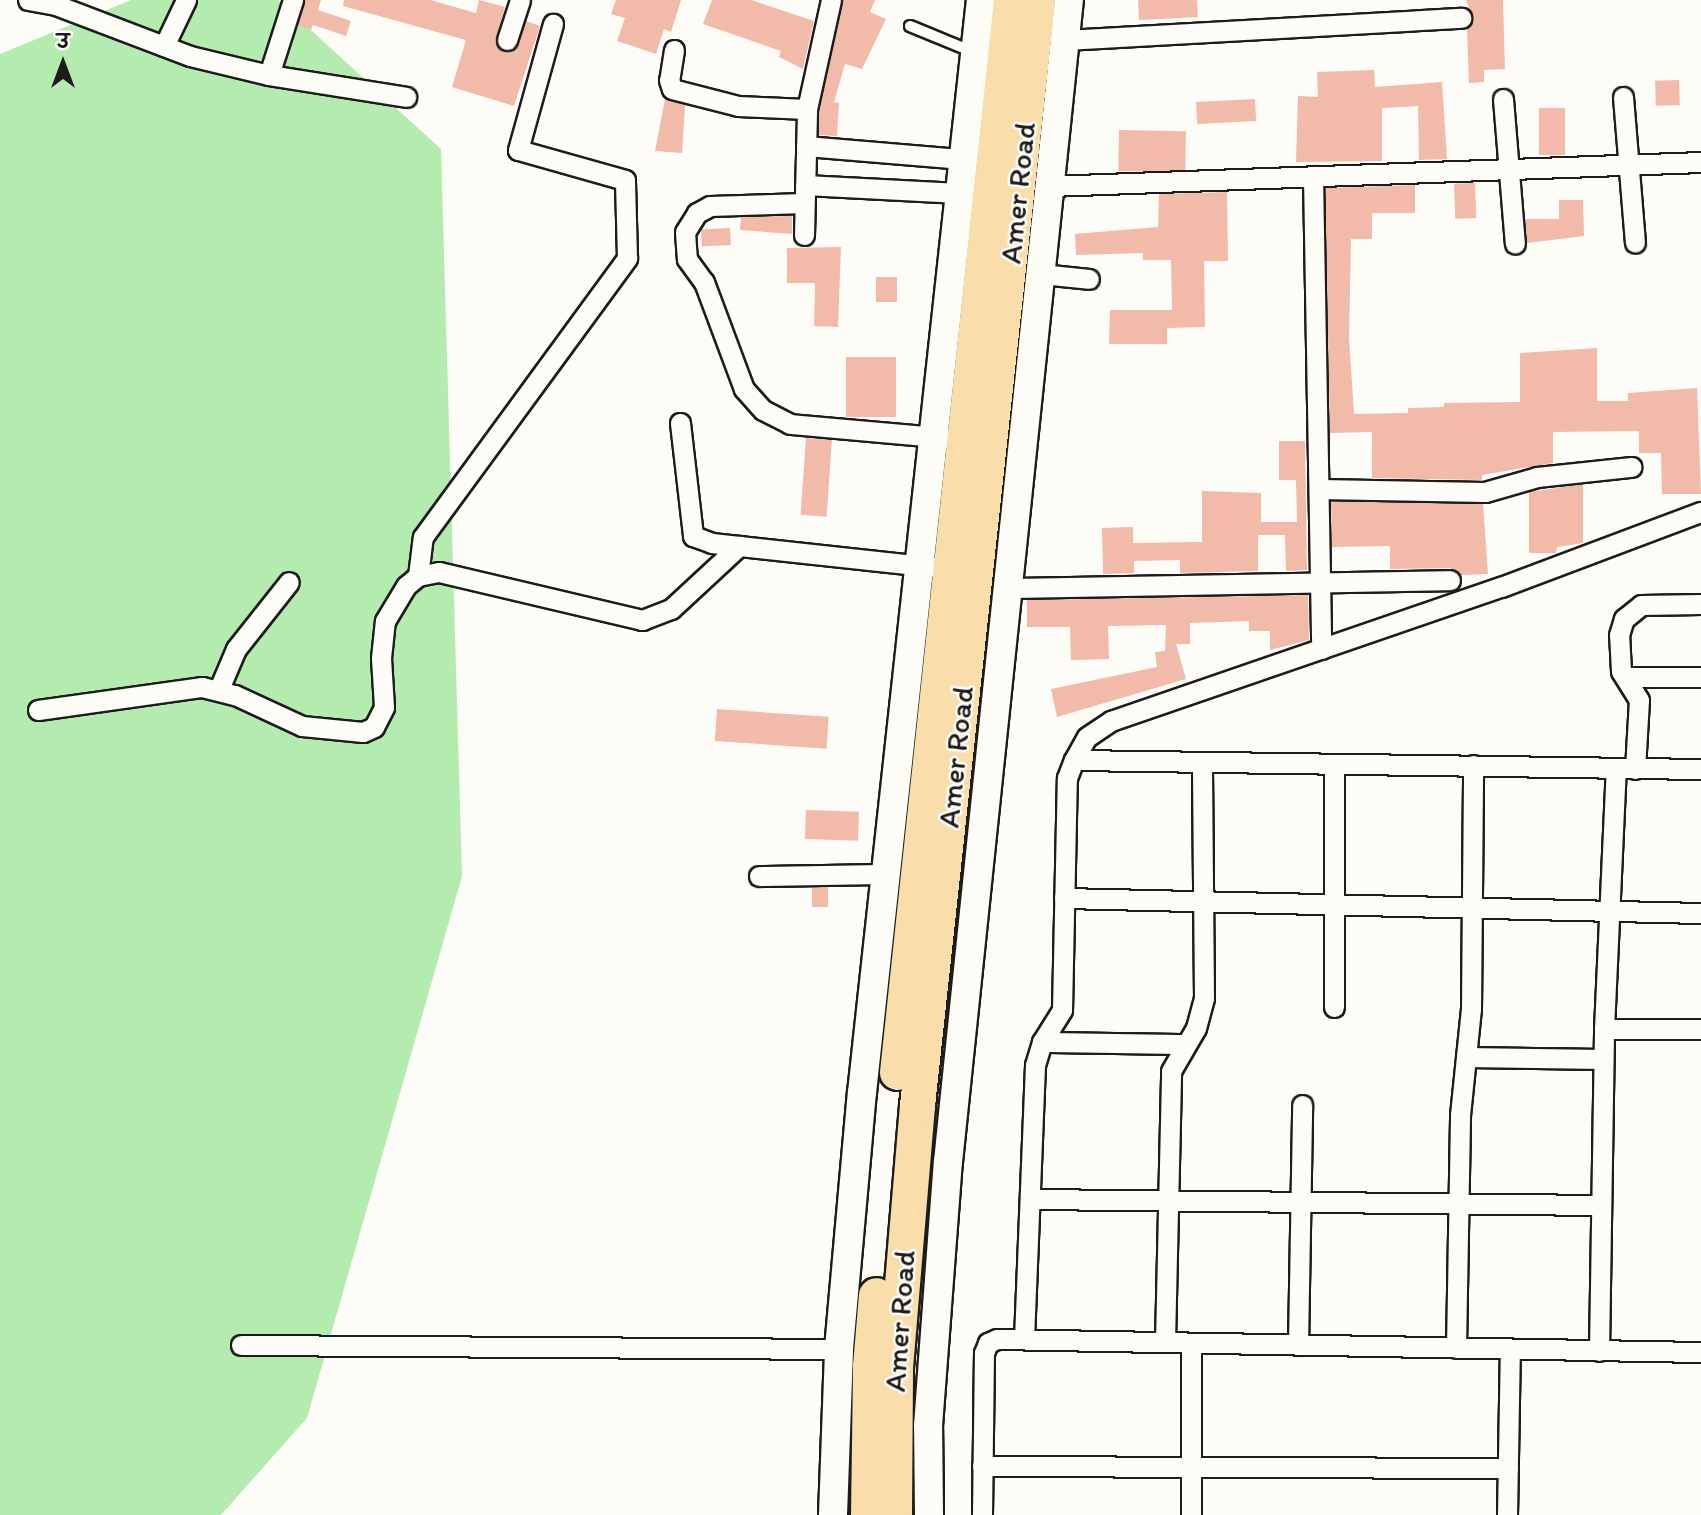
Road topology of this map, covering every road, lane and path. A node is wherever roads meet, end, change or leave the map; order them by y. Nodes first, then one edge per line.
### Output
1 (28, 0) edge
2 (186, 0) edge
3 (293, 0) edge
4 (520, 0) edge
5 (831, 0) edge
6 (980, 0) edge
7 (1011, 0) edge
8 (1037, 0) edge
9 (1069, 0) edge
10 (1461, 18) dead end
11 (553, 24) dead end
12 (910, 26) dead end
13 (507, 40) dead end
14 (1065, 40) junction
15 (164, 46) junction
16 (674, 50) dead end
17 (975, 52) junction
18 (269, 75) junction
19 (406, 97) dead end
20 (1623, 97) dead end
21 (1503, 99) dead end
22 (807, 109) junction
23 (1043, 112) junction
24 (806, 146) junction
25 (962, 159) junction
26 (1701, 162) edge
27 (1629, 166) junction
28 (1508, 170) junction
29 (1313, 176) junction
30 (1050, 186) junction
31 (959, 193) junction
32 (805, 194) junction
33 (804, 235) dead end
34 (1635, 243) dead end
35 (1516, 244) dead end
36 (1041, 274) junction
37 (1089, 279) dead end
38 (680, 423) dead end
39 (949, 438) junction
40 (1631, 467) dead end
41 (1319, 489) junction
42 (1701, 512) edge
43 (739, 546) junction
44 (935, 567) junction
45 (418, 576) junction
46 (1450, 580) dead end
47 (1319, 581) junction
48 (289, 582) dead end
49 (1008, 588) junction
50 (1701, 604) edge
51 (1321, 649) junction
52 (1626, 677) junction
53 (1701, 677) edge
54 (219, 689) junction
55 (38, 709) dead end
56 (915, 748) junction
57 (1074, 760) junction
58 (1202, 762) junction
59 (1334, 764) junction
60 (1473, 765) junction
61 (1625, 768) junction
62 (1701, 769) edge
63 (886, 874) junction
64 (759, 876) dead end
65 (1064, 898) junction
66 (1203, 901) junction
67 (1334, 905) junction
68 (1472, 907) junction
69 (1610, 910) junction
70 (1701, 913) edge
71 (894, 941) junction
72 (1334, 1007) dead end
73 (1604, 1029) junction
74 (1701, 1029) edge
75 (1042, 1042) junction
76 (1186, 1044) junction
77 (1466, 1057) junction
78 (1603, 1059) junction
79 (1302, 1105) dead end
80 (1030, 1199) junction
81 (1168, 1200) junction
82 (1300, 1202) junction
83 (1458, 1205) junction
84 (1600, 1205) junction
85 (1024, 1339) junction
86 (1165, 1342) junction
87 (1191, 1342) junction
88 (241, 1345) dead end
89 (1298, 1345) junction
90 (1457, 1348) junction
91 (839, 1349) junction
92 (1510, 1349) junction
93 (1600, 1351) junction
94 (1701, 1352) edge
95 (982, 1466) junction
96 (1191, 1467) junction
97 (1508, 1468) junction
98 (833, 1515) edge
99 (868, 1515) edge
100 (894, 1515) edge
101 (929, 1515) edge
102 (982, 1515) edge
103 (1191, 1515) edge
104 (1507, 1515) edge

1 - 15 street
2 - 15 street
3 - 18 street
4 - 13 street
5 - 22 street
6 - 17 street
7 - 39 highway, Amer Road
8 - 23 highway, Amer Road
9 - 14 street
10 - 14 street
11 - 45 street
12 - 17 lane
14 - 23 street
15 - 18 street
16 - 22 street
17 - 25 street
18 - 19 street
20 - 27 street
21 - 28 street
22 - 24 street
23 - 30 street
23 - 100 highway, Amer Road
24 - 25 street
24 - 32 street
25 - 31 street
26 - 27 street
27 - 28 street
27 - 34 street
28 - 29 street
28 - 35 street
29 - 30 street
29 - 41 street
30 - 36 street
31 - 32 street
31 - 39 street
32 - 33 street
32 - 39 street
36 - 37 street
36 - 49 street
38 - 43 street
39 - 44 highway, Amer Road
40 - 41 street
41 - 47 street
42 - 51 street
43 - 44 street
43 - 45 street
44 - 56 highway, Amer Road
45 - 54 street
46 - 47 street
47 - 49 street
47 - 51 street
48 - 54 street
49 - 101 street
50 - 52 street
51 - 57 street
52 - 53 street
52 - 61 street
54 - 55 street
56 - 63 street
56 - 71 highway, Amer Road
57 - 58 street
57 - 65 street
58 - 59 street
58 - 66 street
59 - 60 street
59 - 67 street
60 - 61 street
60 - 68 street
61 - 62 street
61 - 69 street
63 - 64 street
63 - 71 street
65 - 66 street
65 - 75 street
66 - 67 street
66 - 76 street
67 - 68 street
67 - 72 street
68 - 69 street
68 - 77 street
69 - 70 street
69 - 73 street
71 - 91 street
71 - 99 highway, Amer Road
73 - 74 street
73 - 78 street
75 - 76 street
75 - 80 street
76 - 81 street
77 - 78 street
77 - 83 street
78 - 84 street
79 - 82 street
80 - 81 street
80 - 85 street
81 - 82 street
81 - 86 street
82 - 83 street
82 - 89 street
83 - 84 street
83 - 90 street
84 - 93 street
85 - 86 street
85 - 95 street
86 - 87 street
87 - 89 street
87 - 96 street
88 - 91 street
89 - 90 street
90 - 92 street
91 - 98 street
92 - 93 street
92 - 97 street
93 - 94 street
95 - 96 street
95 - 102 street
96 - 97 street
96 - 103 street
97 - 104 street

